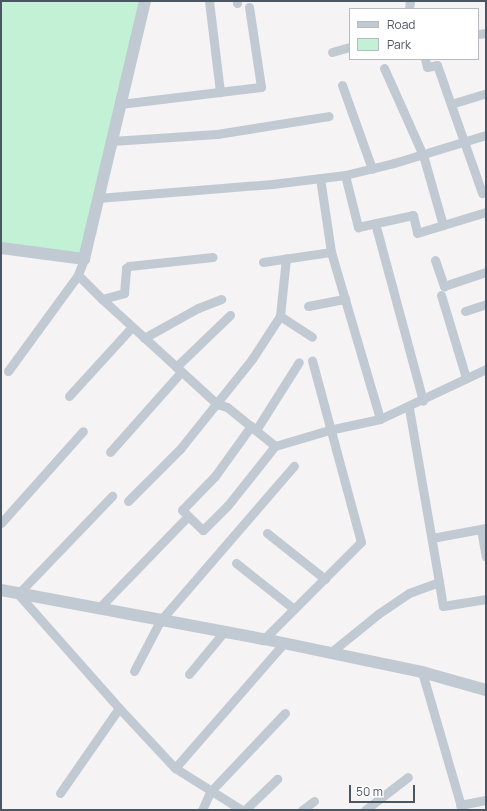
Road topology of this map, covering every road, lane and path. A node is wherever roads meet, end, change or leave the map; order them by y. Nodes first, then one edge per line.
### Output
1 (145, 1) edge
2 (209, 1) edge
3 (249, 7) dead end
4 (349, 47) edge
5 (332, 52) dead end
6 (425, 60) edge
7 (384, 68) dead end
8 (342, 85) dead end
9 (220, 92) junction
10 (486, 93) edge
11 (120, 104) junction
12 (450, 104) junction
13 (329, 116) dead end
14 (486, 135) edge
15 (112, 141) junction
16 (464, 142) junction
17 (423, 155) junction
18 (372, 168) junction
19 (345, 175) junction
20 (320, 178) junction
21 (482, 193) dead end
22 (98, 198) junction
23 (486, 212) edge
24 (375, 223) junction
25 (443, 225) junction
26 (1, 248) edge
27 (331, 252) junction
28 (213, 257) dead end
29 (286, 258) junction
30 (84, 259) junction
31 (435, 260) dead end
32 (263, 262) dead end
33 (486, 272) edge
34 (78, 275) junction
35 (441, 295) dead end
36 (102, 299) junction
37 (222, 299) dead end
38 (345, 299) junction
39 (486, 304) edge
40 (308, 306) dead end
41 (465, 310) dead end
42 (230, 315) dead end
43 (280, 316) junction
44 (132, 327) junction
45 (312, 337) dead end
46 (144, 338) junction
47 (312, 360) dead end
48 (299, 362) dead end
49 (178, 369) junction
50 (486, 369) edge
51 (8, 371) dead end
52 (466, 378) junction
53 (69, 396) dead end
54 (423, 401) junction
55 (217, 404) junction
56 (409, 408) junction
57 (380, 419) junction
58 (254, 428) junction
59 (330, 430) junction
60 (83, 432) dead end
61 (275, 446) junction
62 (110, 452) dead end
63 (294, 466) dead end
64 (112, 496) dead end
65 (128, 502) dead end
66 (188, 516) junction
67 (1, 524) edge
68 (484, 528) edge
69 (267, 533) dead end
70 (432, 538) junction
71 (486, 557) edge
72 (236, 563) dead end
73 (325, 579) junction
74 (439, 582) junction
75 (1, 590) edge
76 (18, 594) junction
77 (486, 599) edge
78 (98, 609) junction
79 (294, 609) junction
80 (160, 621) junction
81 (223, 633) junction
82 (264, 639) junction
83 (283, 644) junction
84 (330, 653) junction
85 (134, 671) dead end
86 (422, 672) junction
87 (189, 674) dead end
88 (486, 690) edge
89 (119, 708) junction
90 (285, 714) dead end
91 (175, 768) junction
92 (408, 777) dead end
93 (277, 779) dead end
94 (210, 792) junction
95 (60, 793) dead end
96 (486, 800) edge
97 (314, 801) dead end
98 (461, 807) edge
99 (202, 810) edge
100 (244, 810) edge
101 (302, 810) edge
102 (365, 810) edge

1 - 11 street
2 - 9 street
3 - 9 street
4 - 5 street
6 - 12 street
7 - 17 street
8 - 18 street
9 - 11 street
10 - 12 street
11 - 15 street
12 - 16 street
13 - 15 street
14 - 16 street
15 - 22 street
16 - 17 street
16 - 21 street
17 - 18 street
17 - 25 street
18 - 19 street
19 - 20 street
19 - 24 street
20 - 22 street
20 - 27 street
22 - 30 street
23 - 25 street
24 - 25 street
24 - 54 street
26 - 30 street
27 - 29 street
27 - 38 street
28 - 36 street
29 - 32 street
29 - 43 street
30 - 34 street
31 - 33 street
34 - 36 street
34 - 51 street
35 - 52 street
36 - 44 street
37 - 46 street
38 - 40 street
38 - 57 street
39 - 41 street
42 - 49 street
43 - 45 street
43 - 55 street
44 - 46 street
44 - 53 street
46 - 49 street
47 - 59 street
48 - 58 street
49 - 55 street
49 - 62 street
50 - 52 street
52 - 54 street
54 - 56 street
55 - 58 street
55 - 65 street
56 - 57 street
56 - 70 street
57 - 59 street
58 - 61 street
58 - 66 street
59 - 61 street
59 - 73 street
60 - 67 street
61 - 66 street
63 - 80 street
64 - 76 street
66 - 78 street
68 - 70 street
68 - 71 street
69 - 73 street
70 - 74 street
72 - 79 street
73 - 79 street
74 - 77 street
74 - 84 street
75 - 76 street
76 - 78 street
76 - 89 street
78 - 80 street
79 - 82 street
80 - 81 street
80 - 85 street
81 - 82 street
81 - 87 street
82 - 83 street
83 - 84 street
83 - 91 street
84 - 86 street
86 - 88 street
86 - 98 street
89 - 91 street
89 - 95 street
90 - 94 street
91 - 94 street
92 - 102 street
93 - 100 street
94 - 99 street
94 - 100 street
96 - 98 street
97 - 101 street

